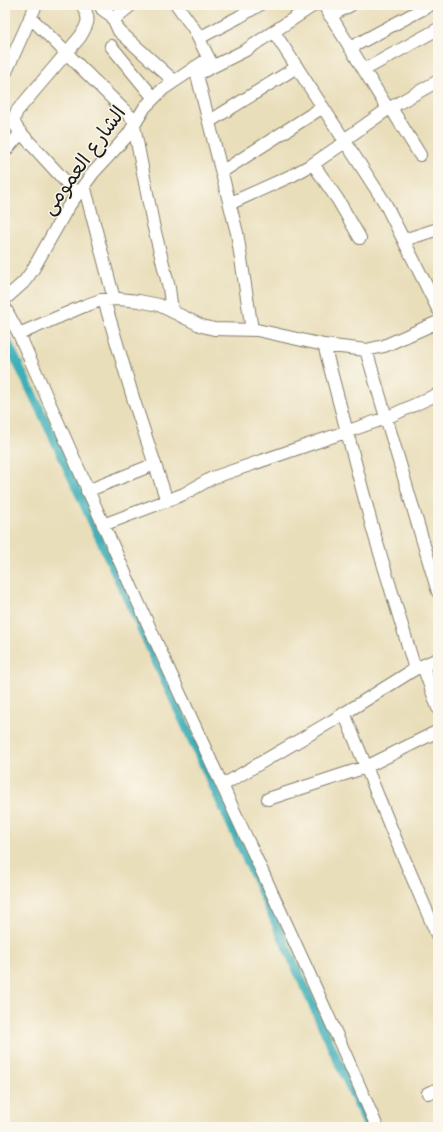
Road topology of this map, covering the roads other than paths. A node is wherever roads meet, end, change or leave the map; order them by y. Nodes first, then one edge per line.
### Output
1 (36, 5) edge
2 (82, 5) edge
3 (131, 5) edge
4 (177, 5) edge
5 (259, 5) edge
6 (314, 5) edge
7 (324, 5) edge
8 (351, 5) edge
9 (430, 5) edge
10 (102, 9) dead end
11 (330, 16) junction
12 (30, 17) junction
13 (114, 19) junction
14 (438, 29) edge
15 (274, 32) junction
16 (199, 38) junction
17 (111, 46) dead end
18 (350, 48) junction
19 (66, 54) junction
20 (210, 63) junction
21 (297, 67) junction
22 (197, 70) junction
23 (364, 70) junction
24 (5, 74) edge
25 (174, 81) junction
26 (438, 81) edge
27 (154, 97) junction
28 (323, 107) junction
29 (390, 109) junction
30 (210, 121) junction
31 (135, 124) junction
32 (21, 133) junction
33 (345, 141) junction
34 (5, 151) edge
35 (420, 155) dead end
36 (312, 164) junction
37 (223, 171) junction
38 (80, 190) junction
39 (231, 203) junction
40 (438, 229) edge
41 (360, 238) dead end
42 (404, 240) junction
43 (5, 299) edge
44 (109, 299) junction
45 (438, 309) edge
46 (172, 311) junction
47 (6, 314) edge
48 (438, 322) edge
49 (252, 330) junction
50 (18, 334) junction
51 (324, 345) junction
52 (366, 350) junction
53 (438, 394) edge
54 (386, 418) junction
55 (347, 431) junction
56 (155, 464) junction
57 (88, 491) junction
58 (167, 501) junction
59 (103, 525) junction
60 (438, 592) edge
61 (438, 659) edge
62 (419, 668) junction
63 (438, 708) edge
64 (344, 713) junction
65 (438, 731) edge
66 (366, 767) junction
67 (223, 786) junction
68 (268, 799) dead end
69 (438, 937) edge
70 (377, 1127) edge

1 - 12 street
2 - 19 street
3 - 13 street
4 - 16 street
5 - 16 street
6 - 15 street, الشارع العمومى
7 - 11 street
8 - 11 street
9 - 18 street
10 - 13 street
11 - 18 street
12 - 19 street
12 - 24 street
13 - 25 street
14 - 23 street
15 - 20 street, الشارع العمومى
15 - 21 street
16 - 20 street
17 - 27 street
18 - 23 street
19 - 31 street
19 - 32 street
20 - 22 street, الشارع العمومى
21 - 28 street
21 - 30 street
22 - 25 street, الشارع العمومى
22 - 30 street
23 - 29 street
25 - 27 street, الشارع العمومى
26 - 29 street
27 - 31 street, الشارع العمومى
28 - 33 street
28 - 37 street
29 - 33 street
29 - 35 street
30 - 37 street
31 - 38 street, الشارع العمومى
31 - 46 street
32 - 34 street
32 - 38 street
33 - 36 street
33 - 42 street
36 - 39 street
36 - 41 street
37 - 39 street
38 - 43 street, الشارع العمومى
38 - 44 street
39 - 49 street
40 - 42 street
42 - 45 street
44 - 46 street
44 - 50 street
44 - 56 street
46 - 49 street
47 - 50 street
48 - 52 street
49 - 51 street
50 - 57 street
51 - 52 street
51 - 55 street
52 - 54 street
53 - 54 street
54 - 55 street
54 - 60 street
55 - 58 street
55 - 62 street
56 - 57 street
56 - 58 street
57 - 59 street
58 - 59 street
59 - 67 street
61 - 62 street
62 - 63 street
62 - 64 street
64 - 66 street
64 - 67 street
65 - 66 street
66 - 68 street
66 - 69 street
67 - 70 street

